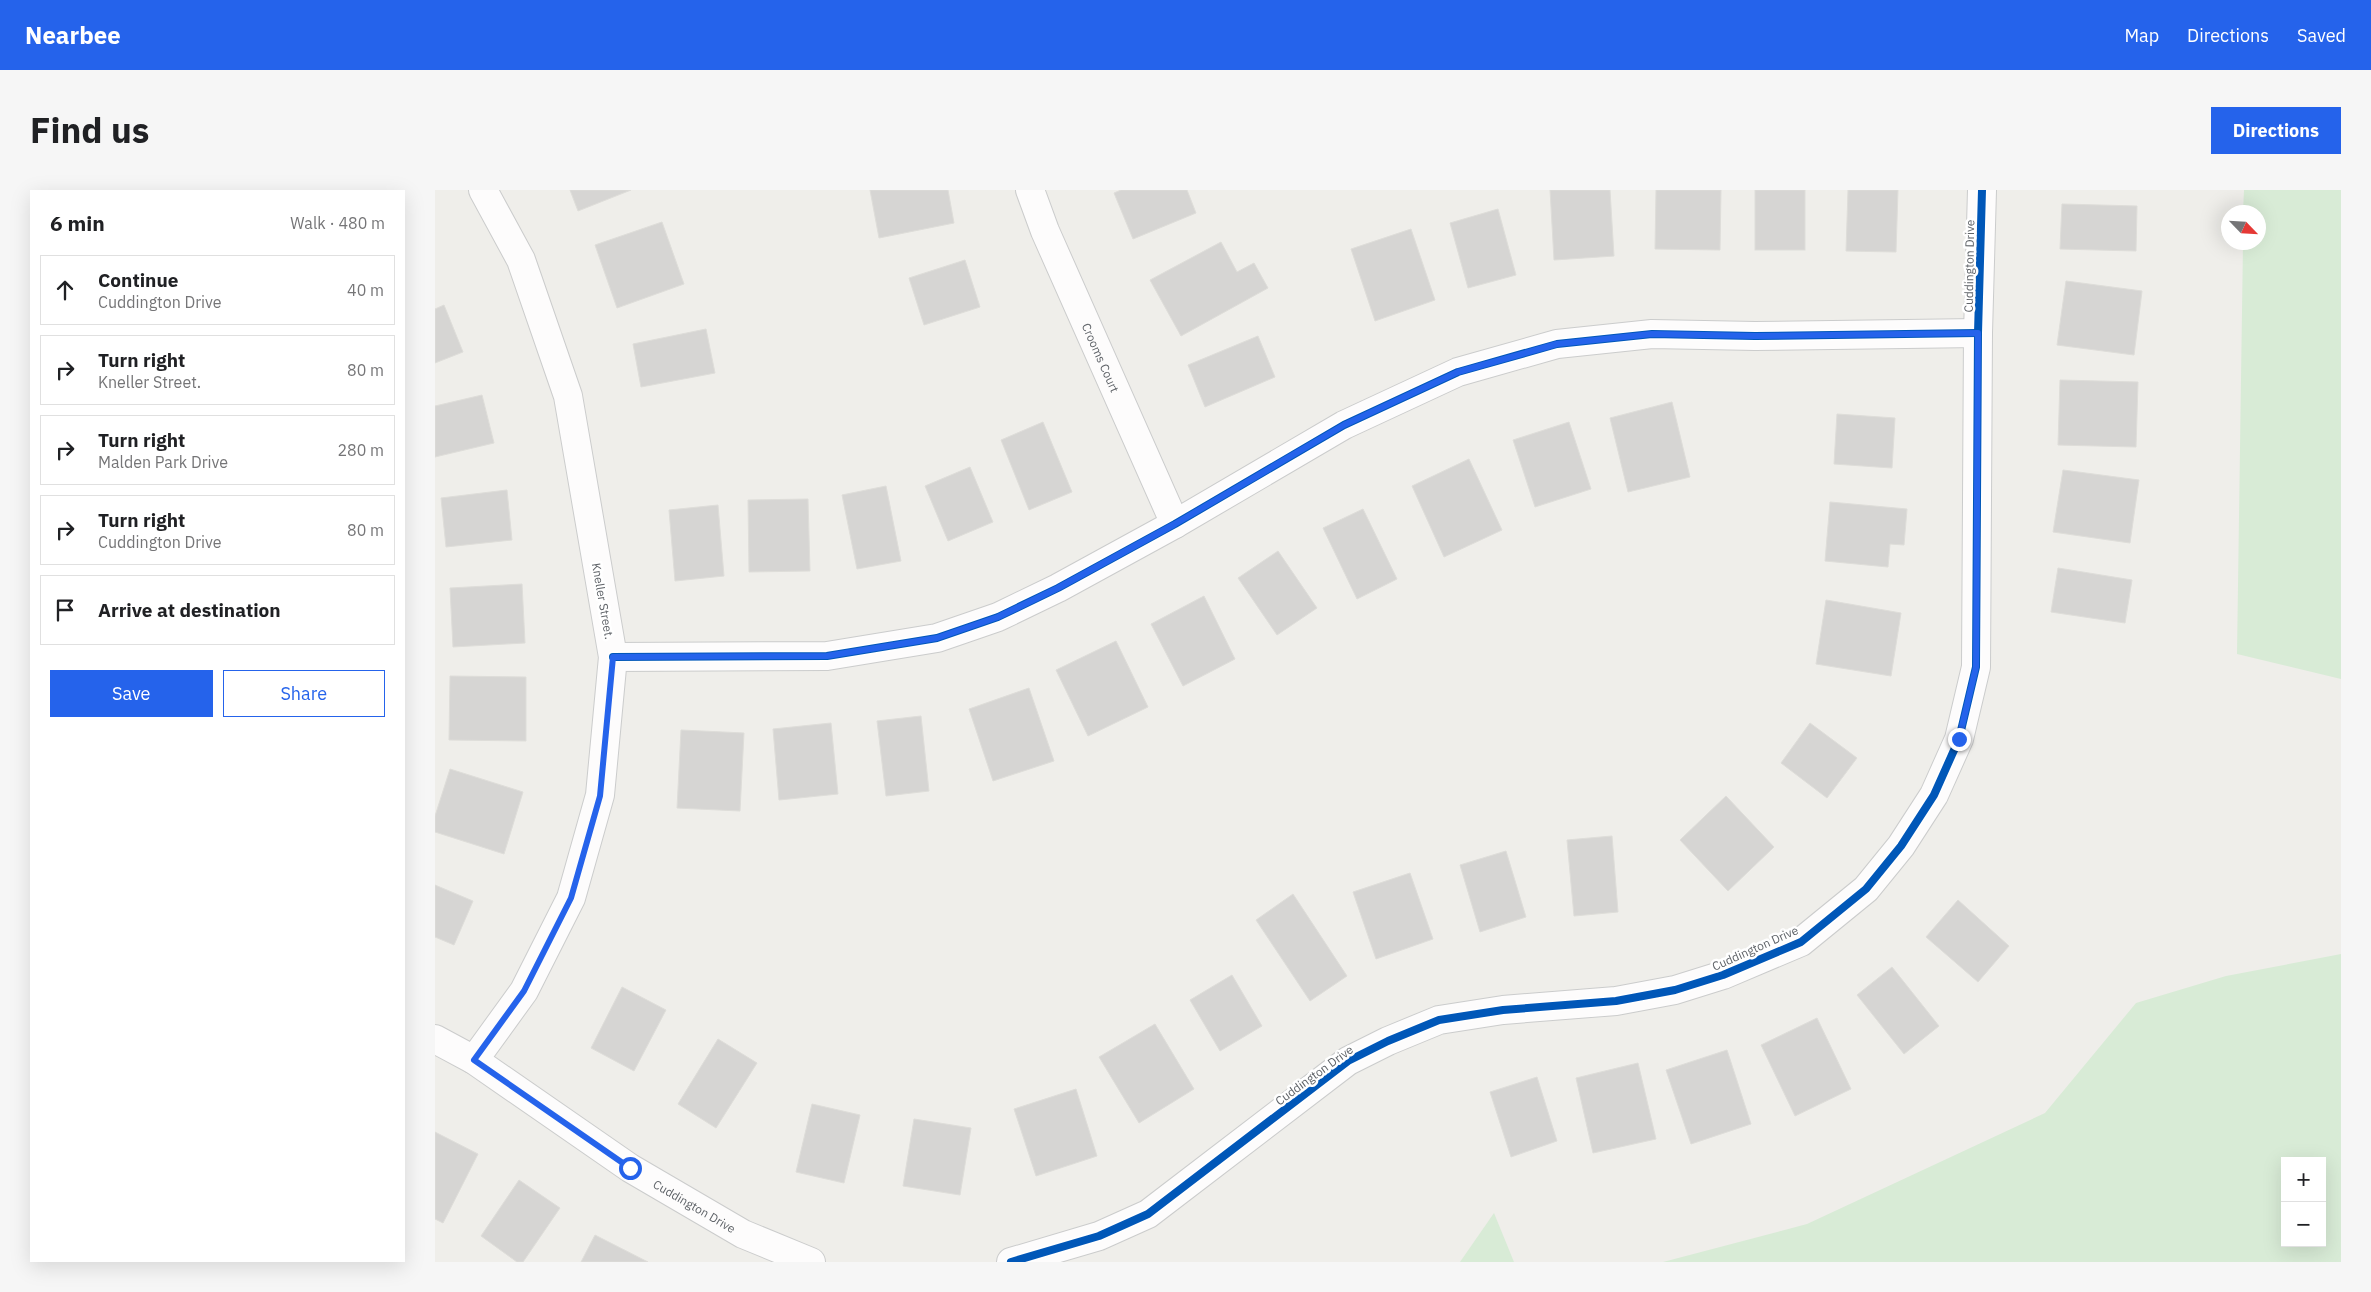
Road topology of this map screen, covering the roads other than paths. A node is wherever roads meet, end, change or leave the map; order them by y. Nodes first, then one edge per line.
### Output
1 (483, 190) edge
2 (1029, 190) edge
3 (1982, 190) edge
4 (1978, 333) junction
5 (1175, 524) junction
6 (613, 657) junction
7 (435, 1039) edge
8 (474, 1060) junction
9 (811, 1262) edge
10 (1011, 1262) edge

1 - 6 street, Kneller Street.
2 - 5 street, Crooms Court
3 - 4 street, Cuddington Drive
4 - 5 street
4 - 10 street, Cuddington Drive
5 - 6 street
6 - 8 street, Kneller Street.
7 - 8 street, Cuddington Drive
8 - 9 street, Cuddington Drive

